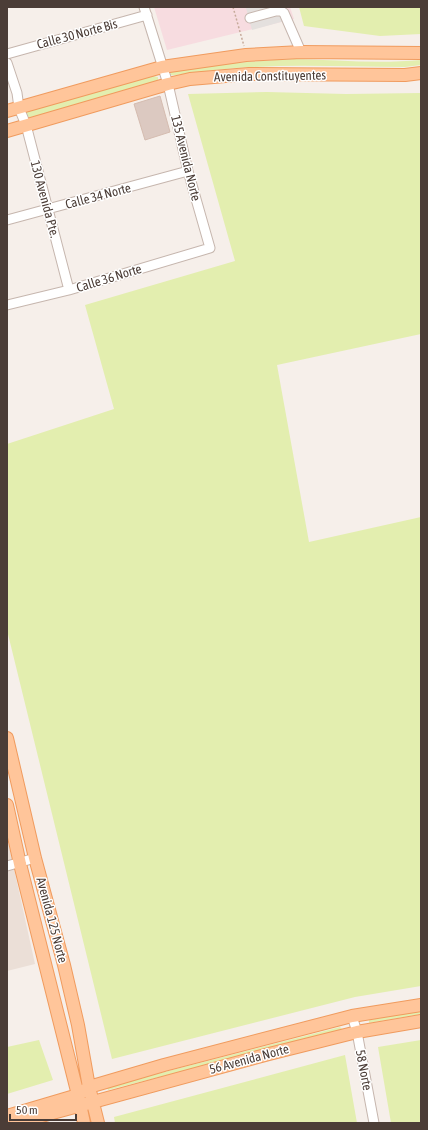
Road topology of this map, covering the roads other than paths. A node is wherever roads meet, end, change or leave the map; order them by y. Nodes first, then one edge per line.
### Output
1 (146, 11) edge
2 (250, 18) dead end
3 (301, 52) junction
4 (421, 53) edge
5 (7, 54) edge
6 (7, 63) edge
7 (162, 67) junction
8 (421, 73) edge
9 (168, 84) junction
10 (20, 108) junction
11 (7, 111) edge
12 (26, 125) junction
13 (7, 131) edge
14 (188, 171) junction
15 (48, 209) junction
16 (7, 220) edge
17 (210, 248) joint
18 (69, 290) junction
19 (7, 305) edge
20 (7, 738) edge
21 (7, 805) edge
22 (35, 858) junction
23 (20, 864) junction
24 (7, 866) edge
25 (421, 1005) edge
26 (352, 1016) junction
27 (421, 1021) edge
28 (78, 1025) junction
29 (357, 1032) junction
30 (117, 1078) junction
31 (89, 1087) junction
32 (79, 1100) junction
33 (93, 1103) junction
34 (7, 1116) edge
35 (16, 1123) edge
36 (84, 1123) edge
37 (98, 1123) edge
38 (374, 1123) edge

1 - 5 street, Calle 30 Norte Bis
1 - 7 street, 135 Avenida Norte
2 - 3 street
3 - 4 main road, Avenida Constituyentes
3 - 7 main road, Avenida Constituyentes
6 - 10 street, 130 Avenida Pte.
7 - 9 street, 135 Avenida Norte
7 - 10 main road, Avenida Constituyentes
8 - 9 main road, Avenida Constituyentes
9 - 12 main road, Avenida Constituyentes
9 - 14 street, 135 Avenida Norte
10 - 11 main road, Avenida Constituyentes
10 - 12 street, 130 Avenida Pte.
12 - 13 main road, Avenida Constituyentes
12 - 15 street, 130 Avenida Pte.
14 - 15 street, Calle 34 Norte
14 - 17 street, 135 Avenida Norte
15 - 16 street, Calle 34 Norte
15 - 18 street, 130 Avenida Pte.
17 - 18 street, Calle 36 Norte
18 - 19 street, Calle 36 Norte
20 - 22 main road, Avenida 125 Norte
21 - 23 main road, Avenida 125 Norte
22 - 23 street
22 - 28 main road, Avenida 125 Norte
23 - 24 street
23 - 32 main road, Avenida 125 Norte
25 - 26 main road, 56 Avenida Norte
26 - 29 street, 58 Norte
26 - 30 main road, 56 Avenida Norte
27 - 29 main road, 56 Avenida Norte
28 - 30 main road, 56 Avenida Norte
28 - 31 main road, Avenida 125 Norte
29 - 33 main road, 56 Avenida Norte
29 - 38 street, 58 Norte
30 - 31 main road, 56 Avenida Norte
31 - 32 main road, 56 Avenida Norte
31 - 33 main road, Avenida 125 Norte
32 - 33 main road, 56 Avenida Norte
32 - 34 main road
32 - 35 main road
32 - 36 main road, Avenida 125 Norte
33 - 37 main road, Avenida 125 Norte

